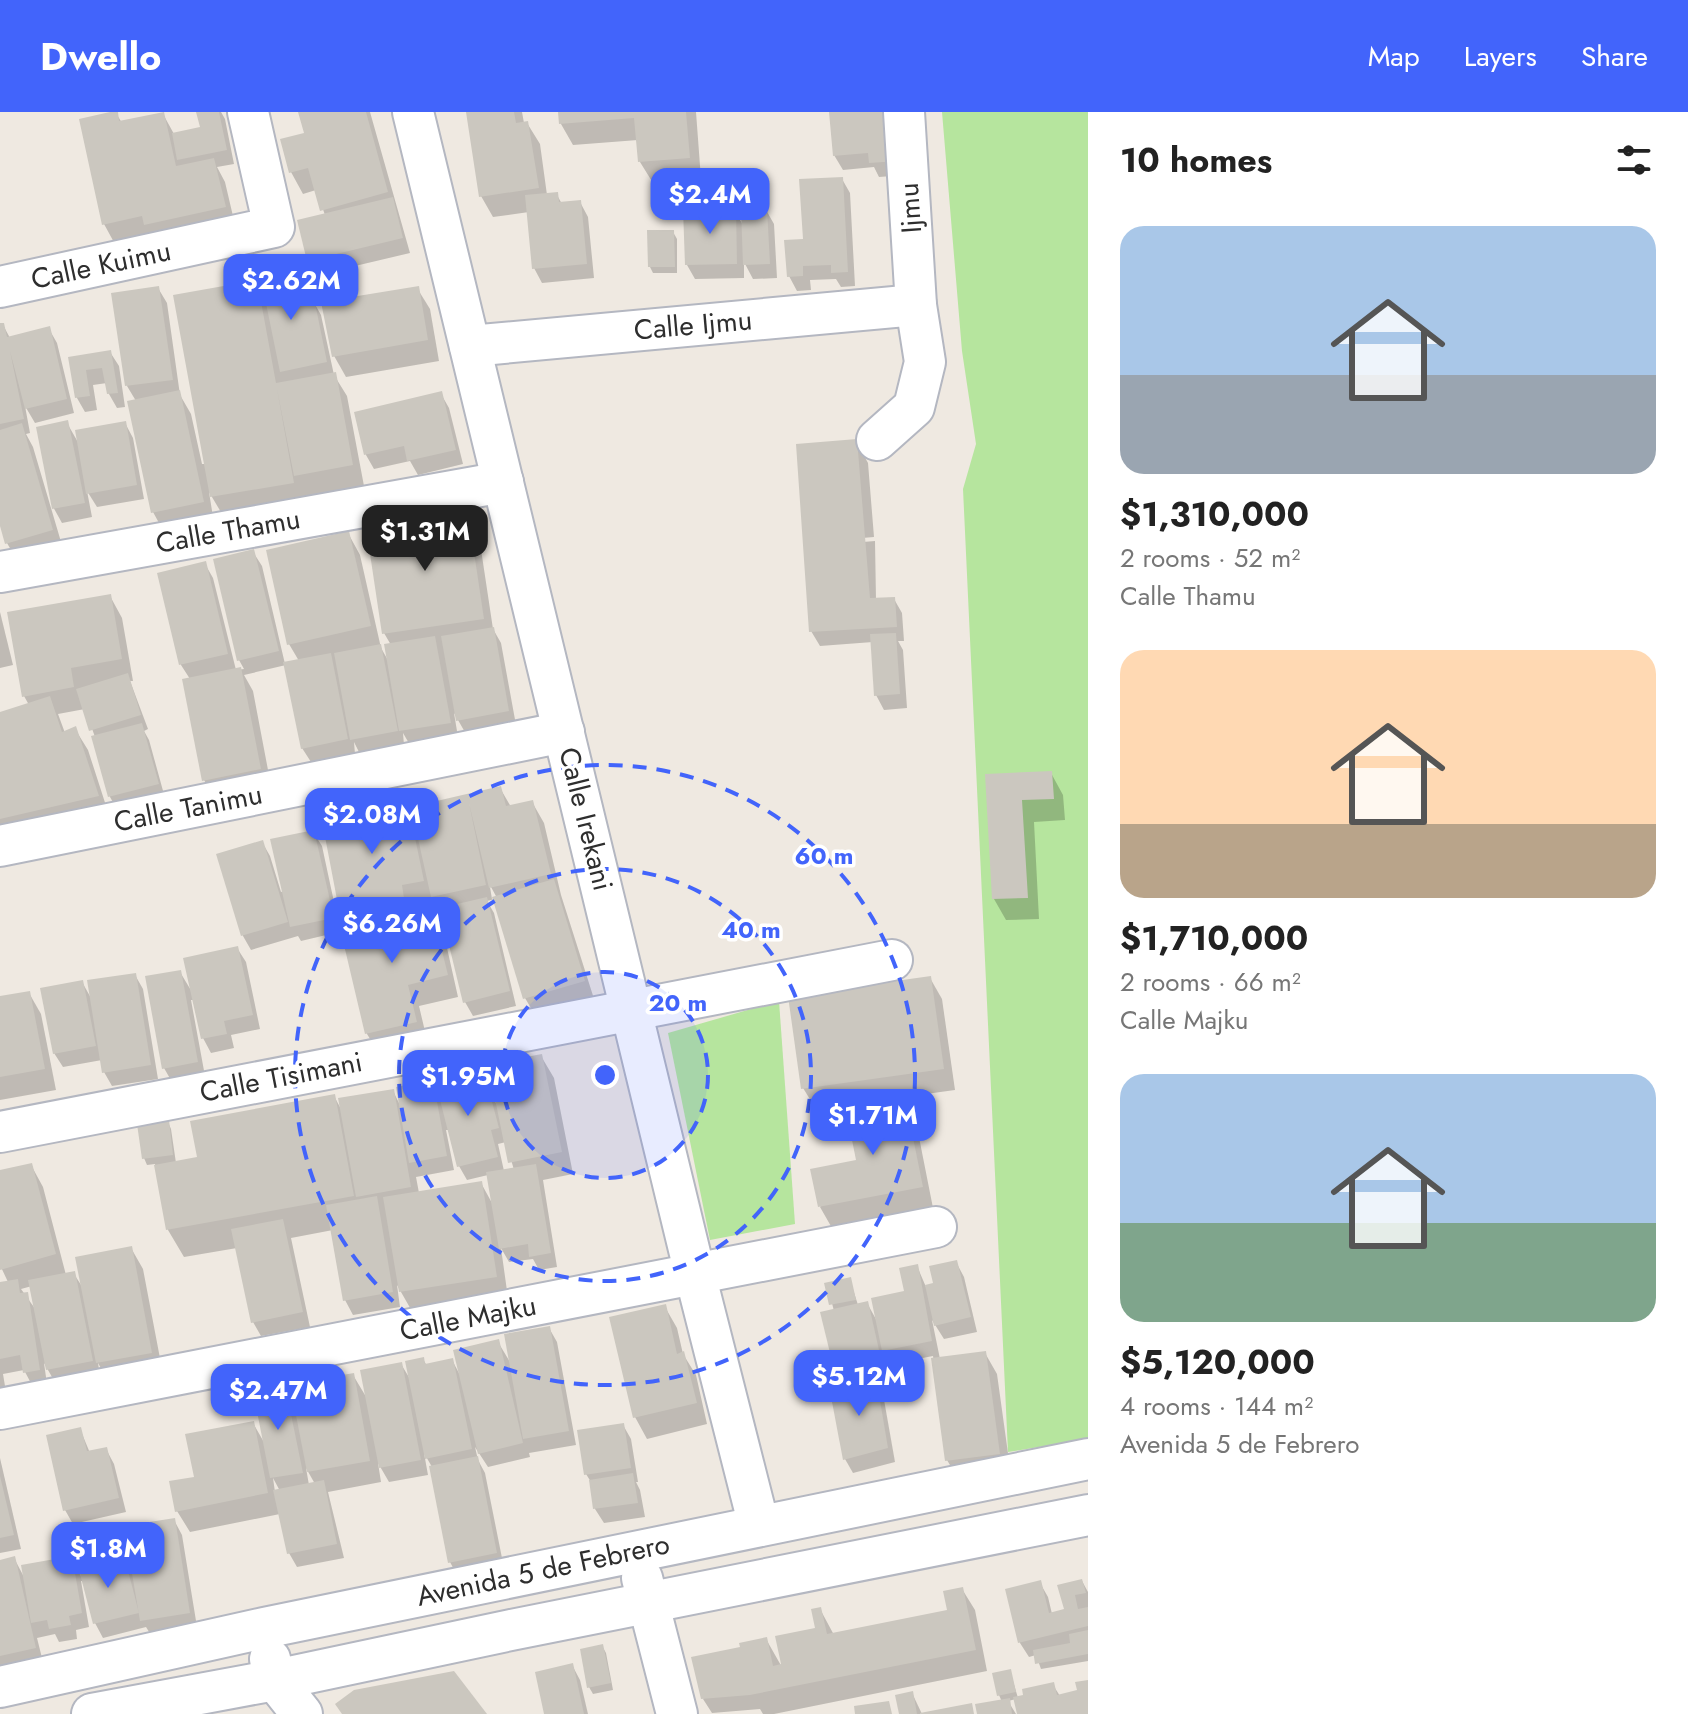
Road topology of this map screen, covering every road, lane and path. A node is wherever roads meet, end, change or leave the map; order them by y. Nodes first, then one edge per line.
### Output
1 (248, 112) edge
2 (413, 112) edge
3 (904, 112) edge
4 (0, 287) edge
5 (916, 305) junction
6 (470, 346) junction
7 (877, 440) dead end
8 (503, 482) junction
9 (0, 572) edge
10 (564, 732) junction
11 (0, 846) edge
12 (892, 960) dead end
13 (632, 1010) junction
14 (0, 1132) edge
15 (936, 1227) dead end
16 (695, 1274) junction
17 (0, 1409) edge
18 (1088, 1459) edge
19 (1088, 1515) edge
20 (759, 1526) junction
21 (635, 1551) junction
22 (647, 1602) junction
23 (264, 1628) junction
24 (275, 1680) junction
25 (0, 1687) edge
26 (92, 1714) edge
27 (302, 1714) edge
28 (677, 1714) edge

1 - 4 street, Calle Kuimu
2 - 6 street, Calle Irekani
3 - 5 street, Ijmu
5 - 6 street, Calle Ijmu
5 - 7 street, Ijmu
6 - 8 street, Calle Irekani
8 - 9 street, Calle Thamu
8 - 10 street, Calle Irekani
10 - 11 street, Calle Tanimu
10 - 13 street, Calle Irekani
12 - 13 street, Calle Tisimani
13 - 14 street, Calle Tisimani
13 - 16 street, Calle Irekani
15 - 16 street, Calle Majku
16 - 17 street, Calle Majku
16 - 20 street, Calle Irekani
18 - 20 street, Avenida 5 de Febrero
19 - 22 street, Avenida 5 de Febrero
20 - 21 street, Avenida 5 de Febrero
21 - 22 street
21 - 23 street, Avenida 5 de Febrero
22 - 24 street, Avenida 5 de Febrero
22 - 28 street
23 - 24 street
23 - 25 street, Avenida 5 de Febrero
24 - 26 street, Avenida 5 de Febrero
24 - 27 street

